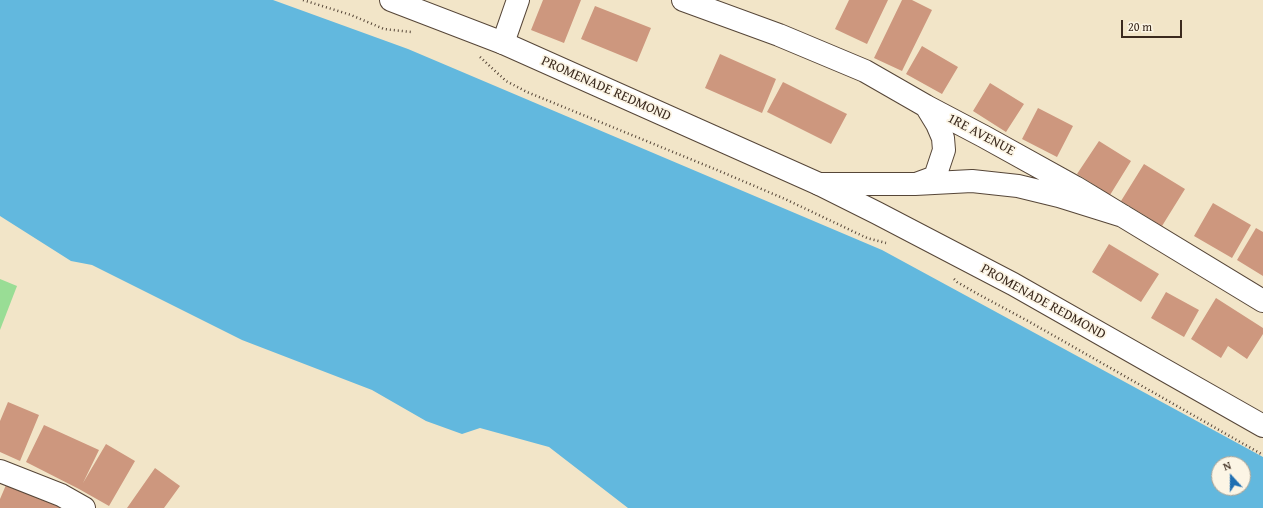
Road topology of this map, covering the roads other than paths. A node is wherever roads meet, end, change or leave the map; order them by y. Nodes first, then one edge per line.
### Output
1 (391, 0) edge
2 (518, 0) edge
3 (683, 0) edge
4 (503, 42) junction
5 (926, 106) junction
6 (819, 184) junction
7 (915, 184) junction
8 (1123, 216) junction
9 (1263, 302) edge
10 (1263, 426) edge
11 (0, 471) edge
12 (84, 508) edge

1 - 4 street, PROMENADE REDMOND
2 - 4 street
3 - 5 street, 1RE AVENUE
4 - 6 street, PROMENADE REDMOND
5 - 7 street, PROMENADE REDMOND
5 - 8 street, 1RE AVENUE
6 - 7 street, PROMENADE REDMOND
6 - 10 street, PROMENADE REDMOND
7 - 8 street, PROMENADE REDMOND
8 - 9 street, 1RE AVENUE
11 - 12 street

